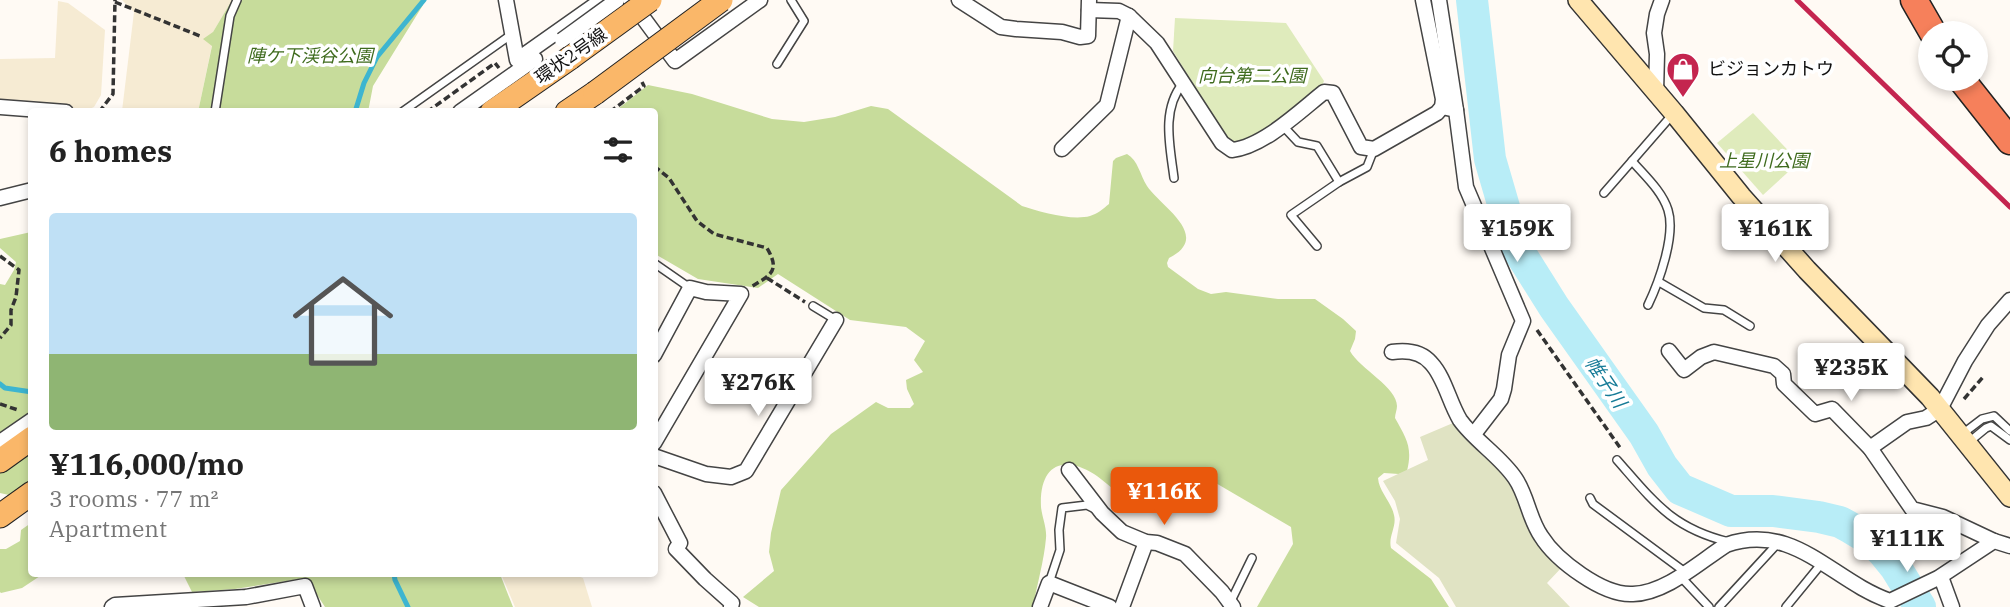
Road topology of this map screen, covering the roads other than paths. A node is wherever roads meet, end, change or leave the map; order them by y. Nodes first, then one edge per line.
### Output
1 (237, 0) edge
2 (506, 0) edge
3 (602, 0) edge
4 (617, 0) edge
5 (630, 0) edge
6 (650, 0) edge
7 (720, 0) edge
8 (737, 0) edge
9 (760, 0) edge
10 (791, 0) edge
11 (959, 0) edge
12 (1423, 0) edge
13 (1439, 0) edge
14 (1578, 0) edge
15 (1662, 0) edge
16 (1914, 0) edge
17 (1935, 0) edge
18 (1089, 5) edge
19 (1129, 16) junction
20 (1926, 21) edge
21 (1947, 21) edge
22 (512, 34) junction
23 (566, 49) junction
24 (777, 64) dead end
25 (1183, 83) junction
26 (1988, 88) edge
27 (1970, 91) edge
28 (1656, 92) junction
29 (593, 102) edge
30 (0, 107) edge
31 (216, 108) edge
32 (408, 108) edge
33 (467, 108) edge
34 (497, 108) edge
35 (1449, 108) junction
36 (28, 109) edge
37 (1674, 113) junction
38 (2010, 115) edge
39 (1283, 126) junction
40 (2010, 141) edge
41 (1062, 149) dead end
42 (1374, 149) junction
43 (1632, 161) junction
44 (1174, 178) dead end
45 (1339, 182) junction
46 (28, 191) edge
47 (1604, 193) dead end
48 (0, 198) edge
49 (1317, 246) dead end
50 (658, 266) edge
51 (1659, 282) junction
52 (690, 288) junction
53 (2010, 300) edge
54 (1648, 305) dead end
55 (813, 306) road end
56 (836, 320) joint
57 (1750, 326) dead end
58 (658, 348) edge
59 (1669, 351) dead end
60 (1392, 352) dead end
61 (1940, 409) junction
62 (28, 417) edge
63 (2010, 431) edge
64 (658, 432) edge
65 (1474, 434) junction
66 (1964, 439) junction
67 (2010, 440) edge
68 (28, 441) edge
69 (0, 442) edge
70 (1870, 449) junction
71 (658, 457) edge
72 (1617, 460) dead end
73 (0, 461) edge
74 (1069, 470) dead end
75 (28, 496) edge
76 (2010, 497) edge
77 (1590, 498) dead end
78 (658, 501) edge
79 (1102, 513) junction
80 (0, 516) edge
81 (1994, 541) junction
82 (1146, 542) junction
83 (1779, 542) junction
84 (1733, 543) junction
85 (2010, 547) edge
86 (1252, 558) dead end
87 (1822, 563) junction
88 (1683, 574) junction
89 (1939, 578) junction
90 (1049, 583) junction
91 (1228, 600) edge
92 (1891, 605) edge
93 (734, 606) edge
94 (112, 607) edge
95 (313, 607) edge
96 (1040, 607) edge
97 (1110, 607) edge
98 (1122, 607) edge
99 (1215, 607) edge
100 (1709, 607) edge
101 (1719, 607) edge
102 (1787, 607) edge
103 (1952, 607) edge

1 - 31 lane
2 - 22 street
3 - 22 street
4 - 23 street, bridge
5 - 9 street
6 - 23 main road, 環状2号線, bridge
7 - 29 main road, bridge
8 - 29 street
10 - 24 lane
11 - 18 street
12 - 35 street
13 - 35 street
14 - 28 street
15 - 28 street
16 - 20 highway
17 - 21 highway
18 - 19 street
19 - 25 street
19 - 41 street
22 - 32 lane
23 - 33 street
23 - 34 main road, 環状2号線
25 - 39 street
25 - 44 lane
26 - 38 highway
27 - 40 highway
28 - 37 street
30 - 36 street
35 - 42 street
35 - 65 street
37 - 43 lane
37 - 61 street
39 - 42 street
39 - 45 lane
42 - 45 lane
43 - 47 lane
43 - 51 lane
45 - 49 lane
46 - 48 street
50 - 52 lane
51 - 54 lane
51 - 57 lane
52 - 58 street
52 - 64 street
53 - 61 street
55 - 56 lane
56 - 71 street
59 - 70 street
60 - 65 street
61 - 66 street
61 - 70 street
62 - 69 street
63 - 66 lane
65 - 88 street
66 - 67 lane
66 - 76 street
68 - 73 main road
70 - 81 street
72 - 84 lane
74 - 79 street
75 - 80 main road
77 - 88 lane
78 - 93 street
79 - 82 street
79 - 90 lane
81 - 85 street
81 - 89 street
82 - 91 street
82 - 98 street
83 - 84 street
83 - 87 street
83 - 101 lane
84 - 88 street
86 - 91 lane
87 - 92 street
87 - 102 lane
88 - 100 lane
89 - 92 street
89 - 103 street
90 - 96 street
90 - 97 street
91 - 99 street
94 - 95 street

